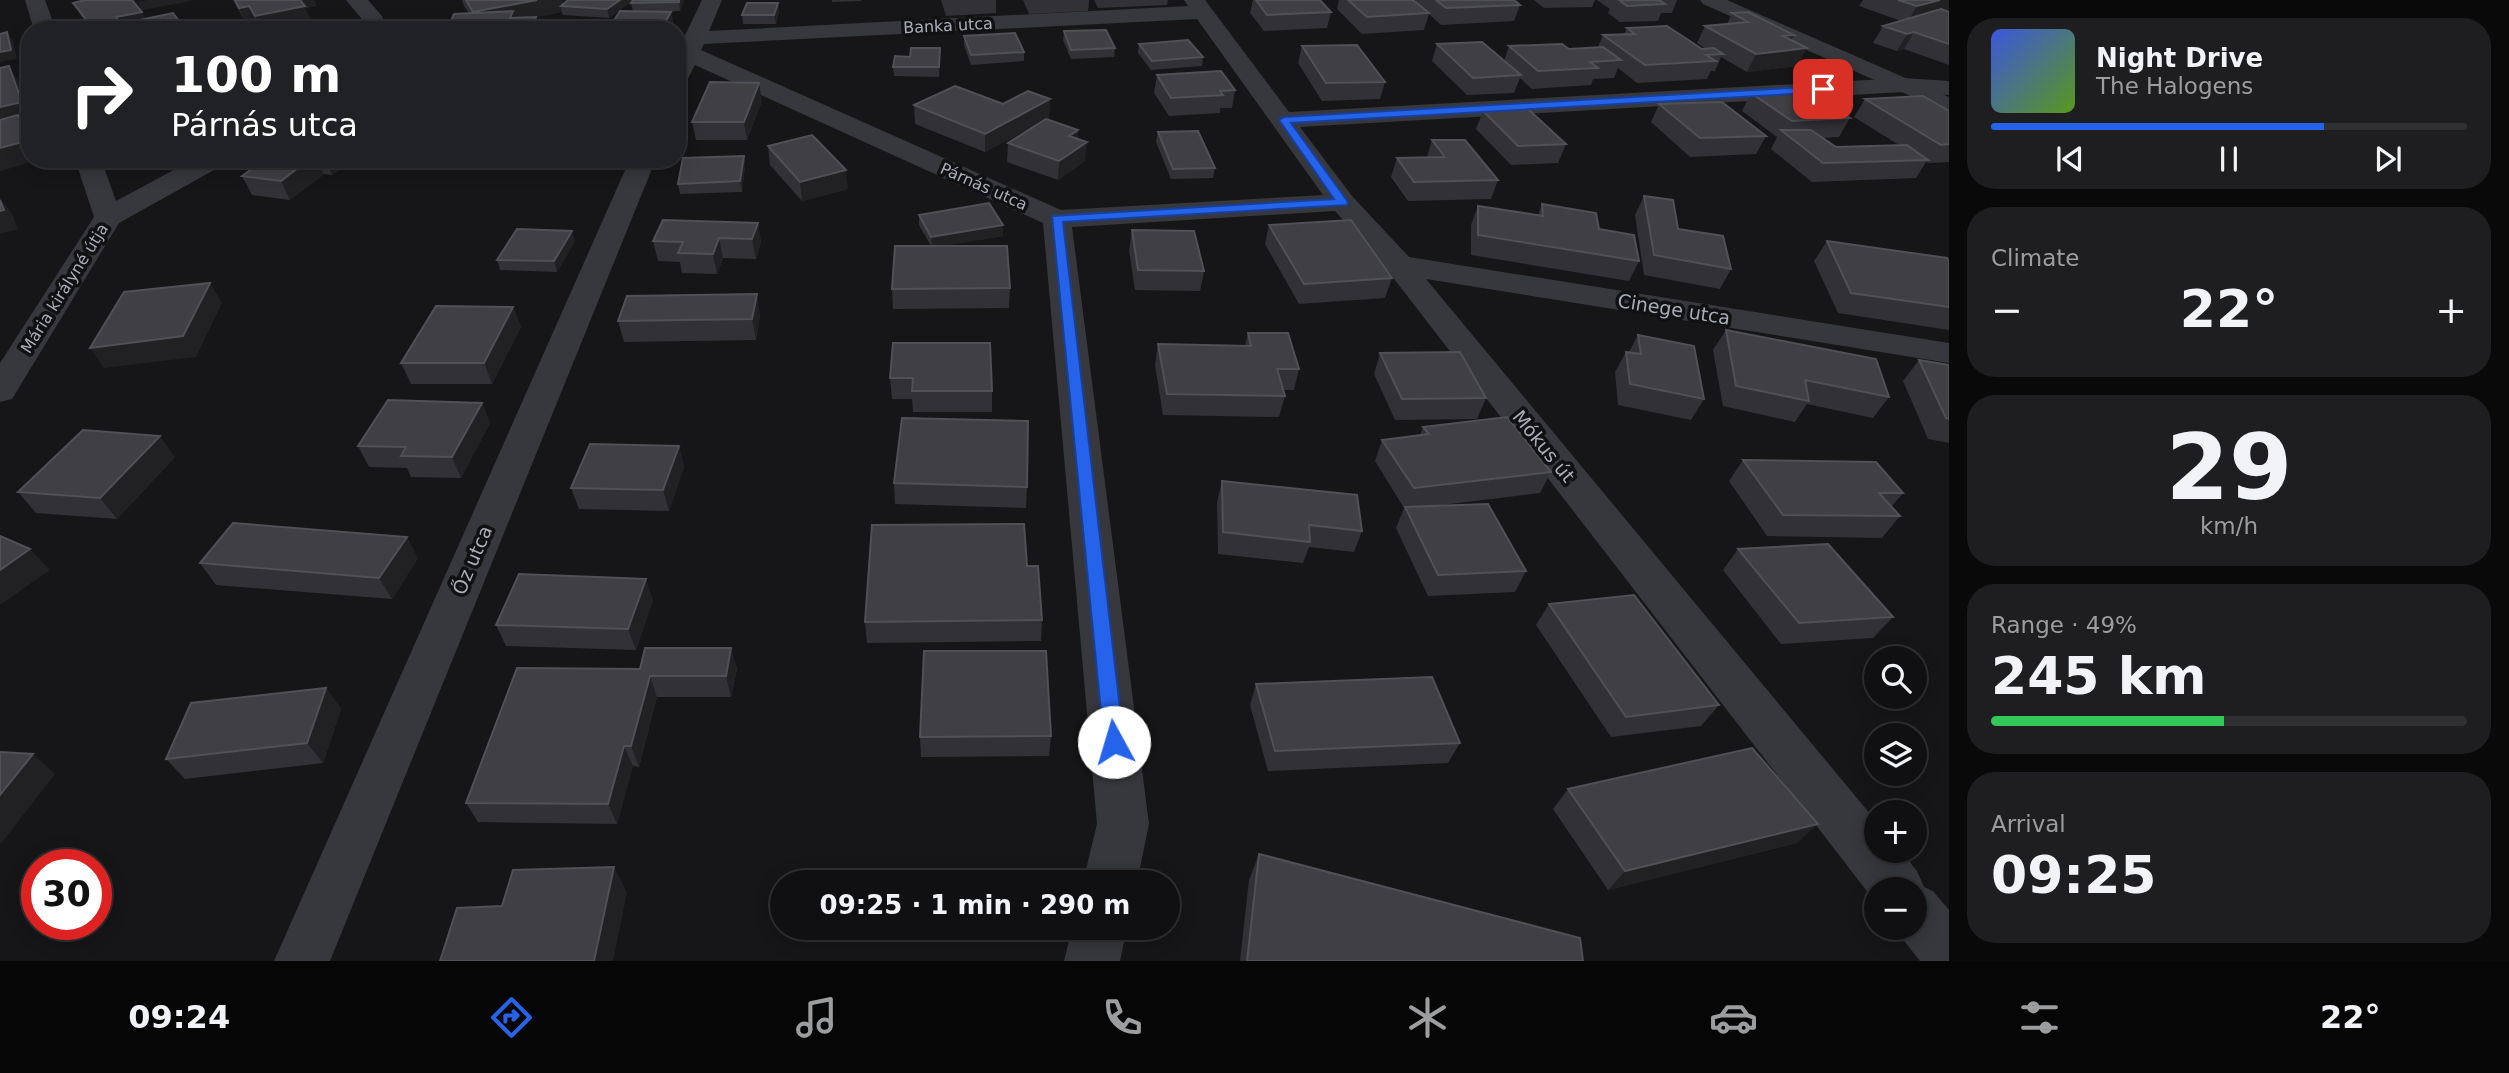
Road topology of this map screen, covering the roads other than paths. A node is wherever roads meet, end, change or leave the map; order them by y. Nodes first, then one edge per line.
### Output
1 (35, 0) edge
2 (356, 0) edge
3 (712, 0) edge
4 (1710, 0) edge
5 (1198, 6) edge
6 (42, 21) edge
7 (373, 21) edge
8 (691, 46) junction
9 (686, 58) edge
10 (1903, 85) junction
11 (1949, 88) edge
12 (1949, 106) edge
13 (1284, 120) junction
14 (92, 168) edge
15 (198, 168) edge
16 (639, 168) edge
17 (1342, 202) junction
18 (108, 217) junction
19 (1056, 219) junction
20 (1399, 265) junction
21 (1949, 353) edge
22 (0, 391) edge
23 (1113, 870) edge
24 (1888, 877) edge
25 (1927, 926) edge
26 (1097, 940) edge
27 (1949, 953) edge
28 (302, 961) edge
29 (1092, 961) edge

1 - 6 street
2 - 7 street
3 - 8 street
4 - 10 street
5 - 8 street, Banka utca
5 - 13 street, Mókus út
8 - 9 street
8 - 19 street, Párnás utca
10 - 11 street
10 - 12 street
10 - 13 street
13 - 17 street, Mókus út
14 - 18 street
15 - 18 street, Mária királyné útja
16 - 28 street, Őz utca
17 - 19 street, Párnás utca
17 - 20 street, Mókus út
18 - 22 street, Mária királyné útja
19 - 23 street
20 - 21 street, Cinege utca
20 - 24 street, Mókus út
25 - 27 street
26 - 29 street

